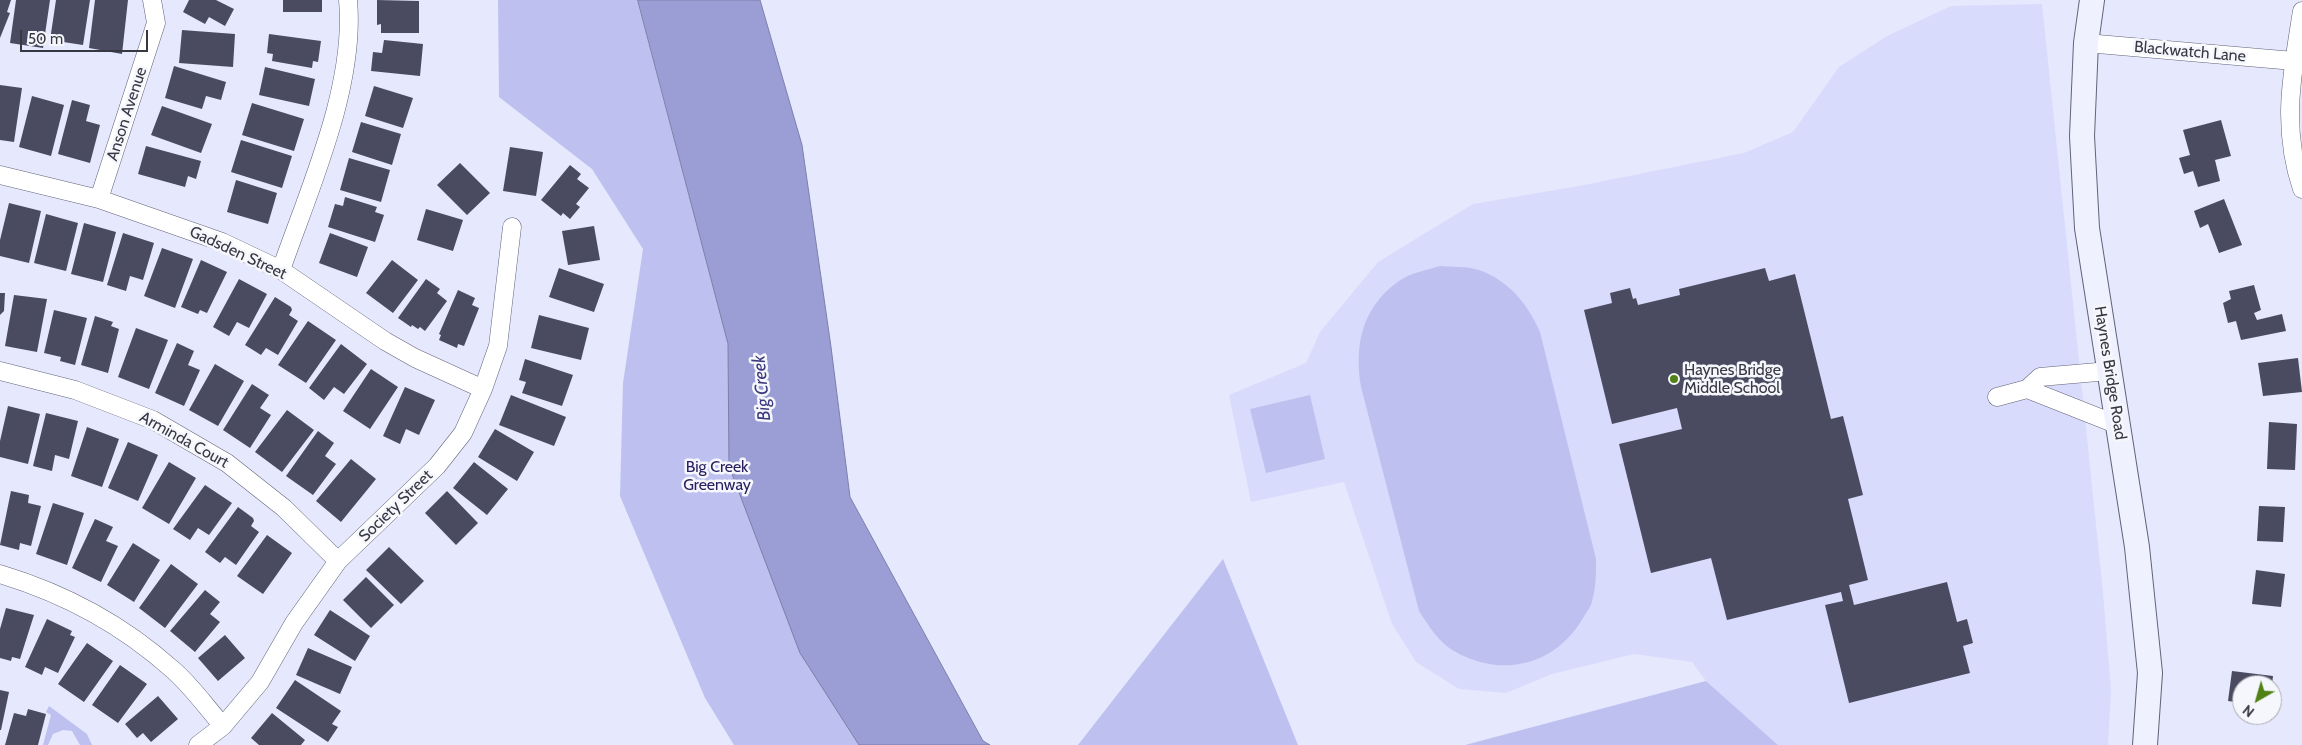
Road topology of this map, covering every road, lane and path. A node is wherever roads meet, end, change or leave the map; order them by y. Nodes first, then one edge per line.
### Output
1 (152, 0) edge
2 (348, 0) edge
3 (2092, 0) edge
4 (2302, 11) edge
5 (2086, 43) junction
6 (2294, 60) junction
7 (0, 175) edge
8 (2302, 189) edge
9 (99, 199) junction
10 (512, 227) dead end
11 (281, 270) junction
12 (0, 371) edge
13 (2109, 371) junction
14 (2027, 388) junction
15 (483, 390) junction
16 (1997, 397) dead end
17 (2118, 425) junction
18 (338, 561) junction
19 (0, 574) edge
20 (223, 726) junction
21 (198, 745) edge
22 (2145, 745) edge

1 - 9 street, Anson Avenue
2 - 11 street
3 - 5 main road, Haynes Bridge Road
4 - 6 street
5 - 6 street, Blackwatch Lane
5 - 13 main road, Haynes Bridge Road
6 - 8 street
7 - 9 street, Gadsden Street
9 - 11 street, Gadsden Street
10 - 15 street, Society Street
11 - 15 street, Gadsden Street
12 - 18 street, Arminda Court
13 - 14 street
13 - 17 main road, Haynes Bridge Road
14 - 16 street
14 - 17 street
15 - 18 street, Society Street
17 - 22 main road, Haynes Bridge Road
18 - 20 street, Society Street
19 - 20 street
20 - 21 street, Society Street

